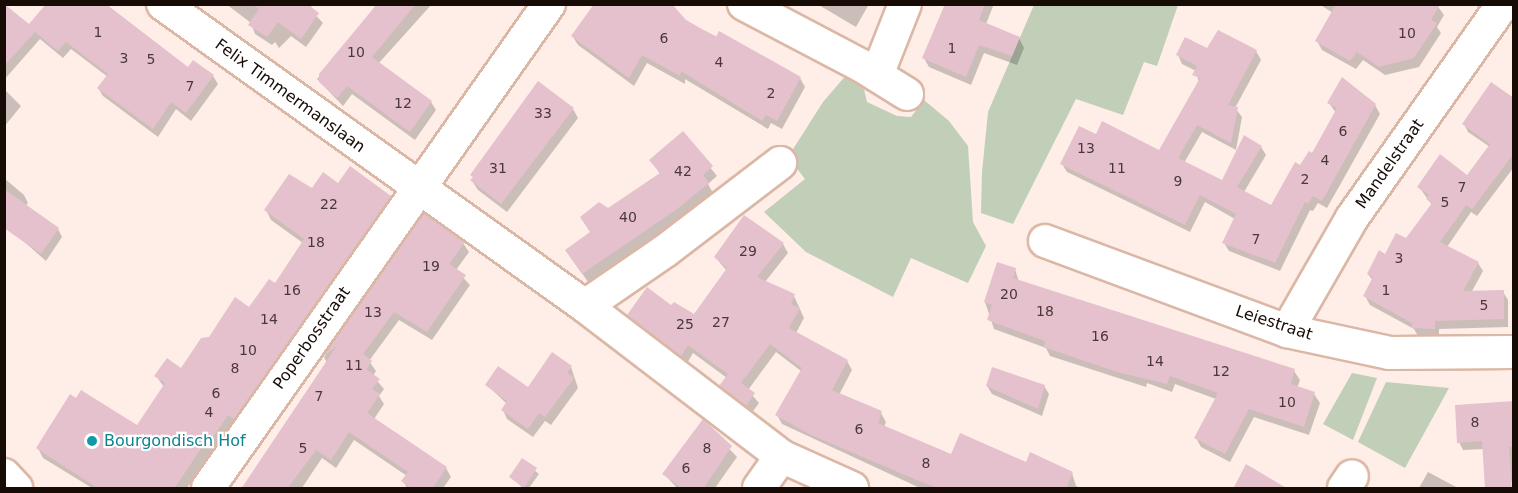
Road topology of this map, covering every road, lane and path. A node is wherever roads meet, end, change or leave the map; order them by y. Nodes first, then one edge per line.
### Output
1 (163, 4) edge
2 (549, 4) edge
3 (744, 4) edge
4 (906, 4) edge
5 (1503, 4) edge
6 (870, 70) junction
7 (908, 94) dead end
8 (780, 163) dead end
9 (416, 188) junction
10 (1045, 241) dead end
11 (585, 306) junction
12 (1287, 331) junction
13 (1514, 352) edge
14 (781, 456) junction
15 (4, 475) edge
16 (16, 489) edge
17 (208, 489) edge
18 (759, 489) edge
19 (852, 489) edge

1 - 9 street, Felix Timmermanslaan
2 - 9 street, Poperbosstraat
3 - 6 street
4 - 6 street
5 - 12 street, Mandelstraat
6 - 7 street
8 - 11 street
9 - 11 street
9 - 17 street, Poperbosstraat
10 - 12 street, Leiestraat
11 - 14 street
12 - 13 street, Leiestraat
14 - 18 street
14 - 19 street
15 - 16 street

